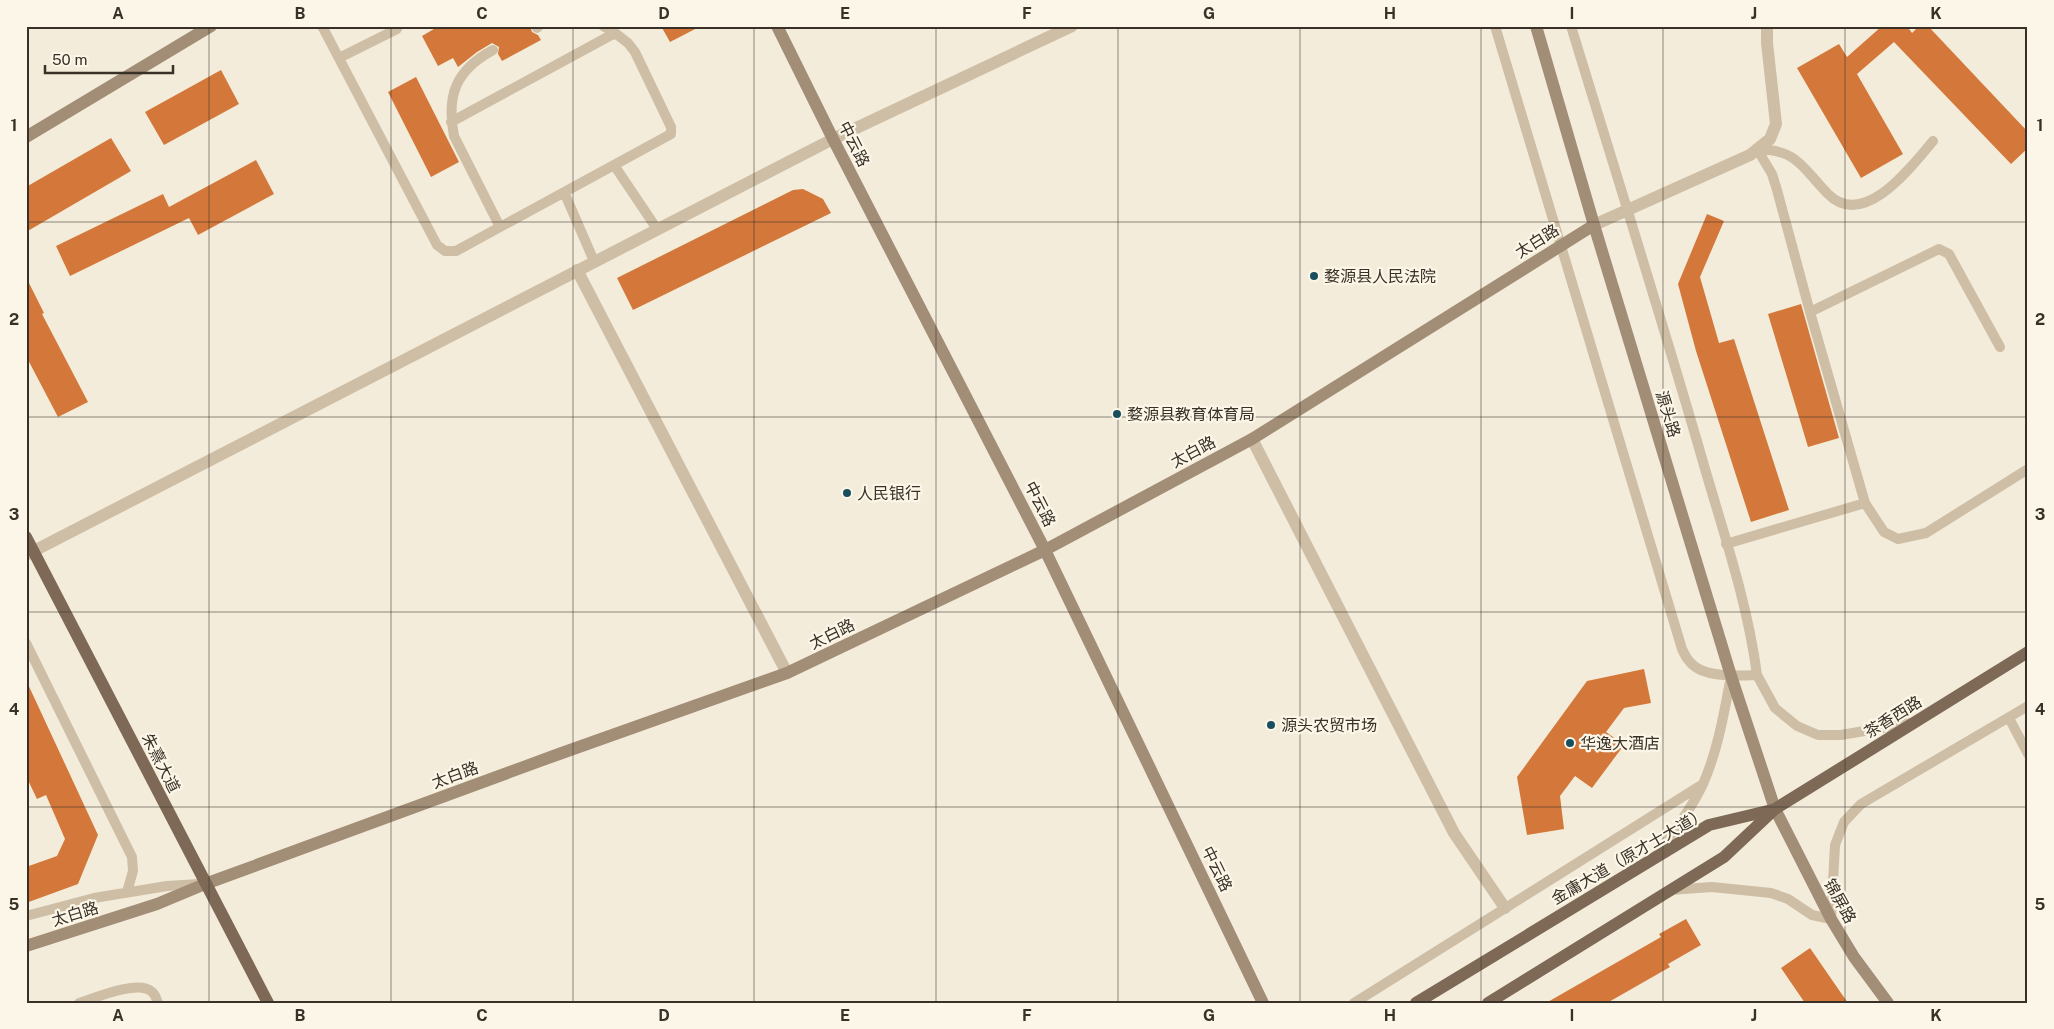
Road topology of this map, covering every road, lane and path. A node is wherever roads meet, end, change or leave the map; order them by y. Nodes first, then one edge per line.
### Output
1 (212, 26) edge
2 (322, 26) edge
3 (398, 26) edge
4 (603, 26) edge
5 (777, 26) edge
6 (1072, 26) edge
7 (1495, 26) edge
8 (1536, 26) edge
9 (1570, 26) edge
10 (1768, 26) edge
11 (615, 33) junction
12 (493, 50) dead end
13 (339, 58) junction
14 (451, 122) junction
15 (26, 137) edge
16 (833, 139) junction
17 (1933, 141) dead end
18 (1757, 149) junction
19 (614, 165) junction
20 (564, 192) junction
21 (1627, 210) junction
22 (1594, 225) junction
23 (500, 227) junction
24 (656, 230) junction
25 (1560, 245) junction
26 (594, 261) junction
27 (577, 270) junction
28 (1810, 312) junction
29 (2000, 347) dead end
30 (1252, 439) junction
31 (2028, 469) edge
32 (1865, 503) junction
33 (26, 538) edge
34 (1726, 544) junction
35 (1045, 550) junction
36 (30, 553) edge
37 (26, 643) edge
38 (2028, 652) edge
39 (787, 673) junction
40 (1757, 675) junction
41 (1731, 676) junction
42 (2028, 706) edge
43 (2009, 718) junction
44 (1914, 723) junction
45 (2028, 754) edge
46 (1702, 784) junction
47 (1774, 809) junction
48 (1655, 857) junction
49 (205, 884) junction
50 (1669, 890) junction
51 (127, 892) junction
52 (1505, 908) junction
53 (26, 916) edge
54 (1831, 919) junction
55 (26, 946) edge
56 (79, 1003) edge
57 (158, 1003) edge
58 (268, 1003) edge
59 (1263, 1003) edge
60 (1354, 1003) edge
61 (1416, 1003) edge
62 (1488, 1003) edge
63 (1888, 1003) edge

1 - 15 street
2 - 13 lane
3 - 13 lane
4 - 11 lane
5 - 16 street, 中云路
6 - 16 street
7 - 25 lane
8 - 22 street, 源头路
9 - 21 lane
10 - 18 street
11 - 14 lane
11 - 19 lane
12 - 14 lane
13 - 23 lane
14 - 23 lane
16 - 24 street
16 - 35 street, 中云路
17 - 18 lane
18 - 21 street
18 - 28 lane
19 - 20 lane
19 - 24 lane
20 - 23 lane
20 - 26 lane
21 - 22 street
21 - 34 lane
22 - 25 street, 太白路
22 - 41 street, 源头路
24 - 26 street
25 - 30 street, 太白路
25 - 41 lane
26 - 27 street
27 - 36 street
27 - 39 street
28 - 29 lane
28 - 32 lane
30 - 35 street, 太白路
30 - 52 street
31 - 32 lane
32 - 34 lane
33 - 36 main road, 朱熹大道
34 - 40 lane
35 - 39 street, 太白路
35 - 59 street, 中云路
36 - 49 main road, 朱熹大道
37 - 51 lane
38 - 44 main road, 茶香西路
39 - 49 street, 太白路
40 - 41 lane
40 - 44 lane
41 - 46 lane
41 - 47 street, 源头路
42 - 43 lane
43 - 45 lane
43 - 54 lane
44 - 47 main road, 茶香西路
46 - 48 lane
46 - 52 lane
47 - 48 main road, 金庸大道（原才士大道）
47 - 50 main road
47 - 54 street, 锦屏路
48 - 61 main road, 金庸大道（原才士大道）
49 - 51 lane
49 - 55 street, 太白路
49 - 58 main road, 朱熹大道
50 - 54 lane
50 - 62 main road
51 - 53 lane
52 - 60 lane
54 - 63 street, 锦屏路
56 - 57 lane

